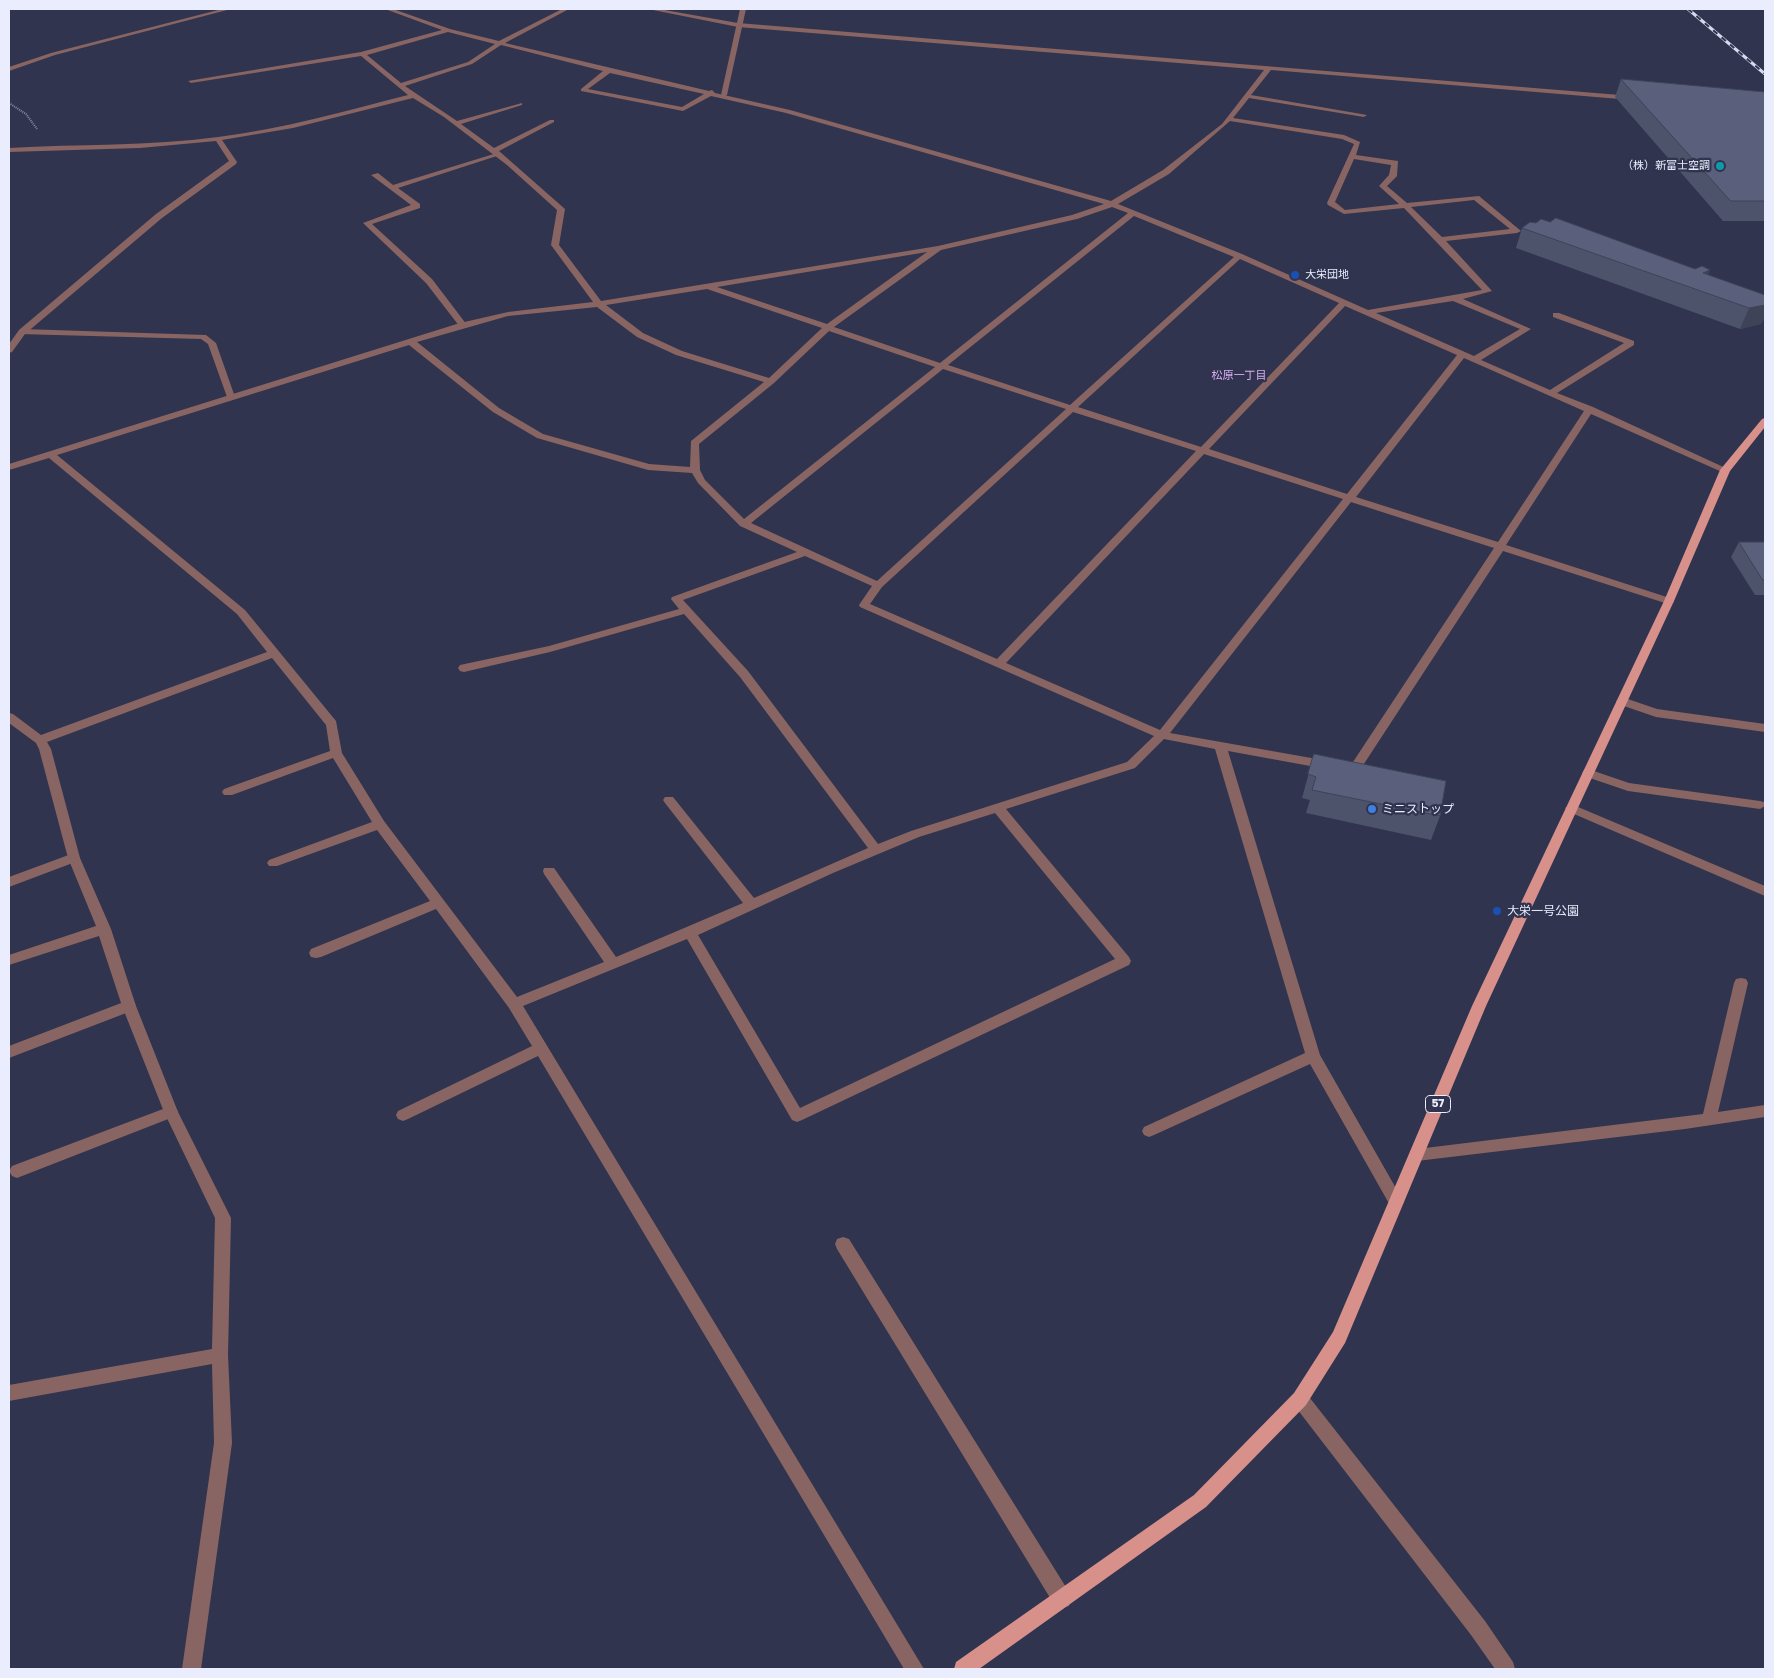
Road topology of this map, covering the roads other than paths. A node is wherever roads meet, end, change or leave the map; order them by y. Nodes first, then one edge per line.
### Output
1 (228, 9) edge
2 (388, 9) edge
3 (566, 9) edge
4 (651, 9) edge
5 (744, 9) edge
6 (738, 25) junction
7 (448, 30) junction
8 (500, 43) junction
9 (362, 54) junction
10 (1270, 67) junction
11 (9, 69) edge
12 (609, 70) junction
13 (190, 81) dead end
14 (402, 85) junction
15 (712, 92) junction
16 (415, 95) junction
17 (724, 95) junction
18 (1246, 96) junction
19 (1643, 99) edge
20 (520, 104) dead end
21 (1364, 116) dead end
22 (1229, 119) junction
23 (552, 121) dead end
24 (456, 123) junction
25 (218, 139) junction
26 (9, 150) edge
27 (496, 153) junction
28 (1352, 157) junction
29 (375, 175) dead end
30 (394, 188) junction
31 (1112, 204) junction
32 (1408, 206) junction
33 (1134, 212) junction
34 (1441, 239) junction
35 (938, 248) junction
36 (1239, 256) junction
37 (704, 285) junction
38 (1454, 298) junction
39 (1344, 302) junction
40 (599, 304) junction
41 (1368, 312) junction
42 (1556, 315) dead end
43 (463, 325) junction
44 (828, 327) junction
45 (22, 332) junction
46 (410, 341) junction
47 (9, 350) edge
48 (1463, 354) junction
49 (1476, 359) junction
50 (941, 366) junction
51 (771, 381) junction
52 (1552, 392) junction
53 (231, 396) junction
54 (1071, 408) junction
55 (1590, 409) junction
56 (1765, 421) edge
57 (1202, 450) junction
58 (50, 454) junction
59 (9, 467) edge
60 (695, 470) junction
61 (1725, 470) junction
62 (1348, 497) junction
63 (744, 524) junction
64 (1501, 546) junction
65 (806, 552) junction
66 (878, 585) junction
67 (1669, 601) junction
68 (686, 610) junction
69 (274, 653) junction
70 (999, 664) junction
71 (464, 668) dead end
72 (1622, 701) junction
73 (9, 717) edge
74 (1765, 728) edge
75 (1162, 734) junction
76 (40, 740) junction
77 (1220, 745) junction
78 (336, 753) junction
79 (1588, 773) junction
80 (228, 792) dead end
81 (669, 800) dead end
82 (1760, 805) dead end
83 (998, 808) junction
84 (1571, 808) junction
85 (380, 824) junction
86 (876, 850) junction
87 (74, 858) junction
88 (273, 864) dead end
89 (549, 871) dead end
90 (9, 882) edge
91 (1765, 891) edge
92 (439, 903) junction
93 (752, 905) junction
94 (104, 929) junction
95 (690, 932) junction
96 (316, 953) dead end
97 (9, 960) edge
98 (613, 964) junction
99 (1742, 983) dead end
100 (514, 1004) junction
101 (129, 1006) junction
102 (540, 1048) junction
103 (9, 1052) edge
104 (1313, 1056) junction
105 (1765, 1111) edge
106 (171, 1112) junction
107 (403, 1116) dead end
108 (1709, 1119) junction
109 (1149, 1131) dead end
110 (1417, 1154) junction
111 (17, 1171) dead end
112 (1396, 1202) junction
113 (843, 1244) dead end
114 (220, 1355) junction
115 (9, 1393) edge
116 (1300, 1399) junction
117 (1062, 1599) junction
118 (192, 1669) edge
119 (915, 1669) edge
120 (963, 1669) edge
121 (1506, 1669) edge

1 - 11 street
2 - 7 street
3 - 8 street
4 - 6 street
5 - 6 street
6 - 10 street
6 - 17 street
7 - 8 street
7 - 9 street
8 - 12 street
8 - 14 street
9 - 13 street
9 - 14 street
10 - 18 street
10 - 19 street
12 - 15 street
12 - 15 street
14 - 16 street
15 - 17 street
16 - 24 street
16 - 25 street
17 - 31 street
18 - 21 street
18 - 22 street
20 - 24 street
22 - 28 street
22 - 31 street
23 - 27 street
24 - 27 street
25 - 26 street
25 - 45 street
27 - 30 street
27 - 40 street
28 - 32 street
28 - 32 street
29 - 30 street
30 - 43 street
31 - 33 street
31 - 35 street
32 - 34 street
32 - 34 street
33 - 36 street
33 - 50 street
34 - 38 street
35 - 37 street
35 - 44 street
36 - 39 street
36 - 54 street
37 - 40 street
37 - 44 street
38 - 41 street
38 - 49 street
39 - 41 street
39 - 57 street
40 - 43 street
40 - 51 street
41 - 48 street
42 - 52 street
43 - 46 street
44 - 50 street
44 - 51 street
45 - 47 street
45 - 53 street
46 - 53 street
46 - 60 street
48 - 49 street
48 - 62 street
49 - 52 street
50 - 54 street
50 - 63 street
51 - 60 street
52 - 55 street
53 - 58 street
54 - 57 street
54 - 66 street
55 - 61 street
55 - 64 street
56 - 61 main road, 57
57 - 62 street
57 - 70 street
58 - 59 street
58 - 69 street
60 - 63 street
61 - 67 main road, 57
62 - 64 street
62 - 75 street
63 - 65 street
64 - 67 street
64 - 77 street
65 - 66 street
65 - 68 street
66 - 70 street
67 - 72 main road, 57
68 - 71 street
68 - 86 street
69 - 76 street
69 - 78 street
70 - 75 street
72 - 74 street
72 - 79 main road, 57
73 - 76 street
75 - 77 street
75 - 83 street
76 - 87 street
77 - 104 street
78 - 80 street
78 - 85 street
79 - 82 street
79 - 84 main road, 57
81 - 93 street
83 - 86 street
83 - 95 street
84 - 91 street
84 - 110 main road, 57
85 - 88 street
85 - 92 street
86 - 93 street
87 - 90 street
87 - 94 street
89 - 98 street
92 - 96 street
92 - 100 street
93 - 95 street
94 - 97 street
94 - 101 street
95 - 98 street
98 - 100 street
99 - 108 street
100 - 102 street
101 - 103 street
101 - 106 street
102 - 107 street
102 - 119 street
104 - 109 street
104 - 112 street
105 - 108 street
106 - 111 street
106 - 114 street
108 - 110 street
110 - 112 main road, 57
112 - 116 main road, 57
113 - 117 street
114 - 115 street
114 - 118 street
116 - 117 main road, 57
116 - 121 street
117 - 120 main road, 57

